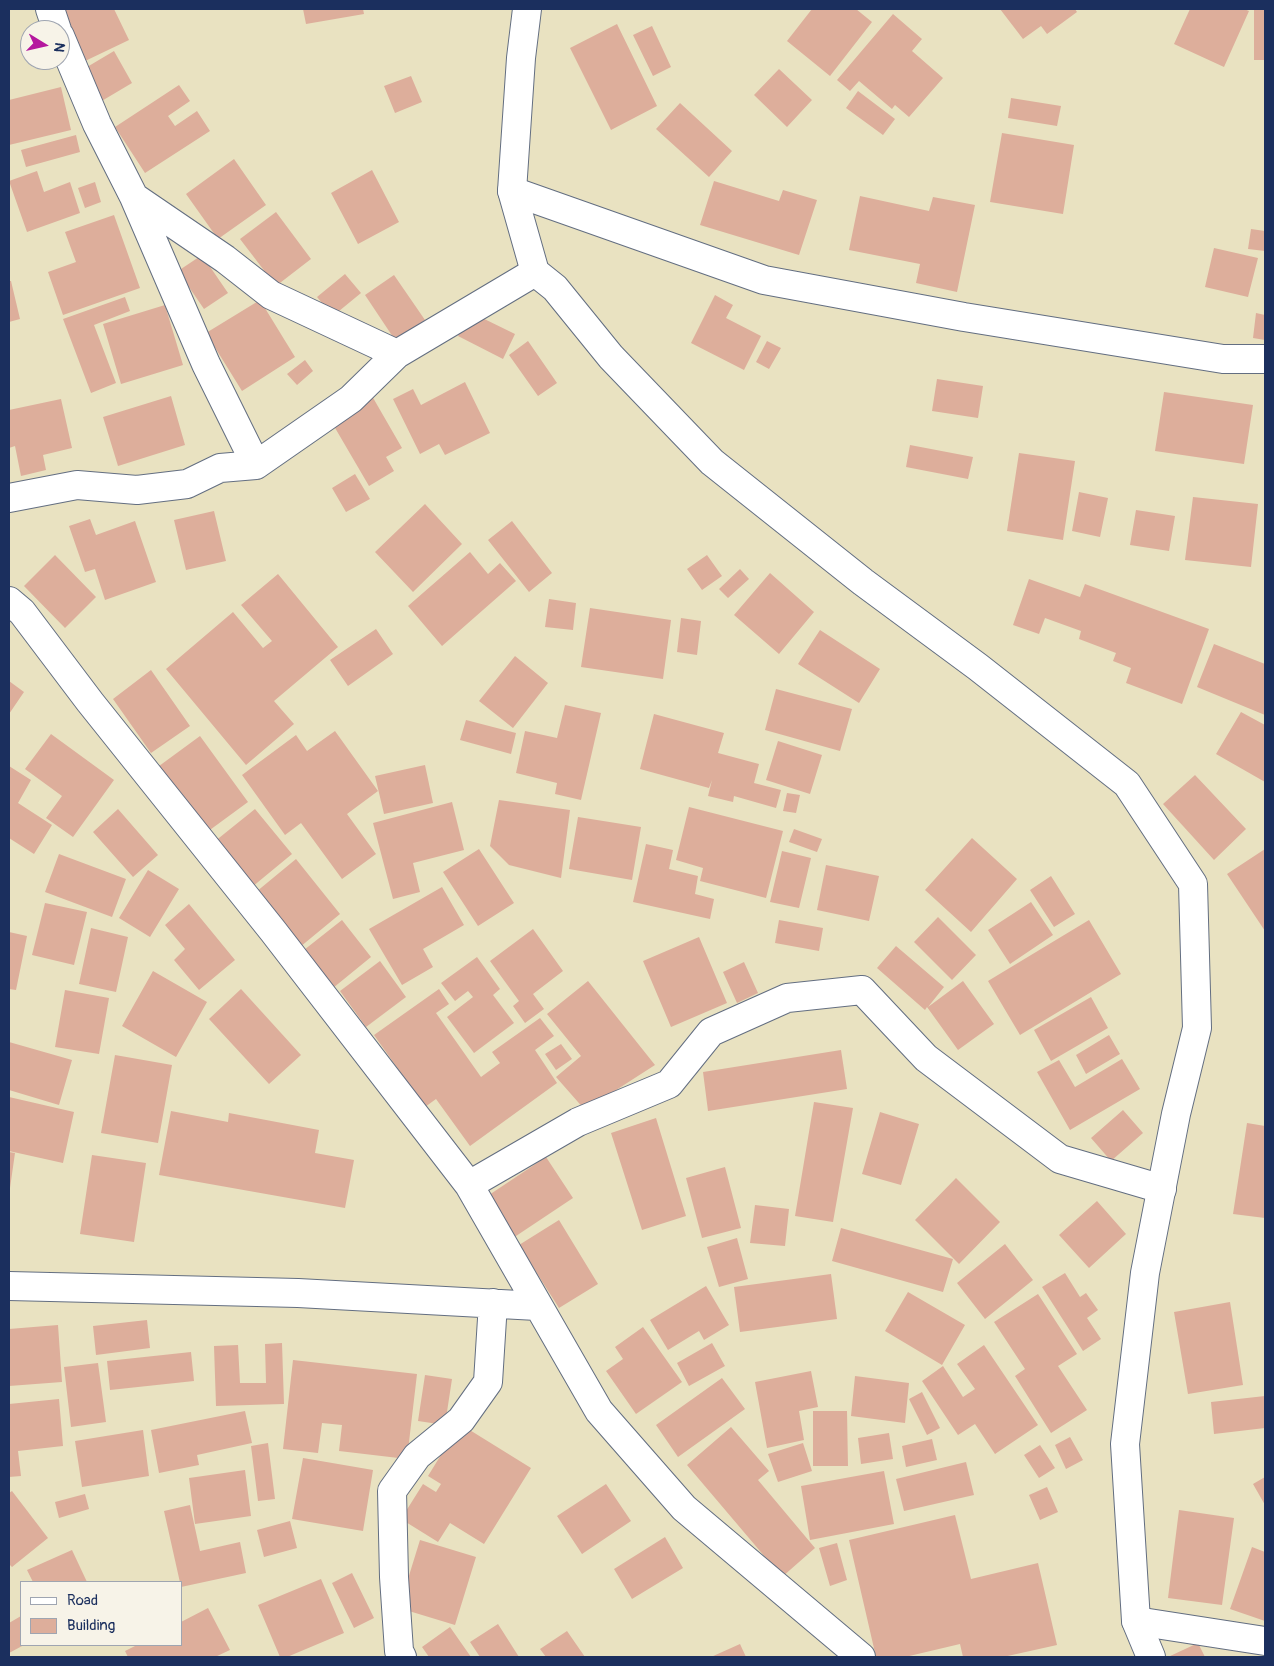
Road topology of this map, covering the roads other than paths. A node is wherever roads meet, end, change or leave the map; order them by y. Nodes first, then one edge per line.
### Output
1 (527, 9) edge
2 (70, 59) edge
3 (512, 191) junction
4 (134, 197) junction
5 (535, 272) junction
6 (397, 354) junction
7 (1265, 359) edge
8 (256, 464) junction
9 (9, 498) edge
10 (9, 601) edge
11 (469, 1185) junction
12 (1162, 1189) junction
13 (9, 1286) edge
14 (493, 1303) junction
15 (537, 1306) junction
16 (1136, 1621) junction
17 (1265, 1641) edge
18 (402, 1657) edge
19 (861, 1657) edge
20 (1151, 1657) edge

1 - 3 main road
2 - 4 main road
3 - 5 main road
3 - 7 main road
4 - 6 main road
4 - 8 main road
5 - 6 main road
5 - 12 main road
6 - 8 main road
8 - 9 main road
10 - 11 main road
11 - 12 main road
11 - 15 main road
12 - 16 main road
13 - 14 main road
14 - 15 main road
14 - 18 main road
15 - 19 main road
16 - 17 main road
16 - 20 main road

